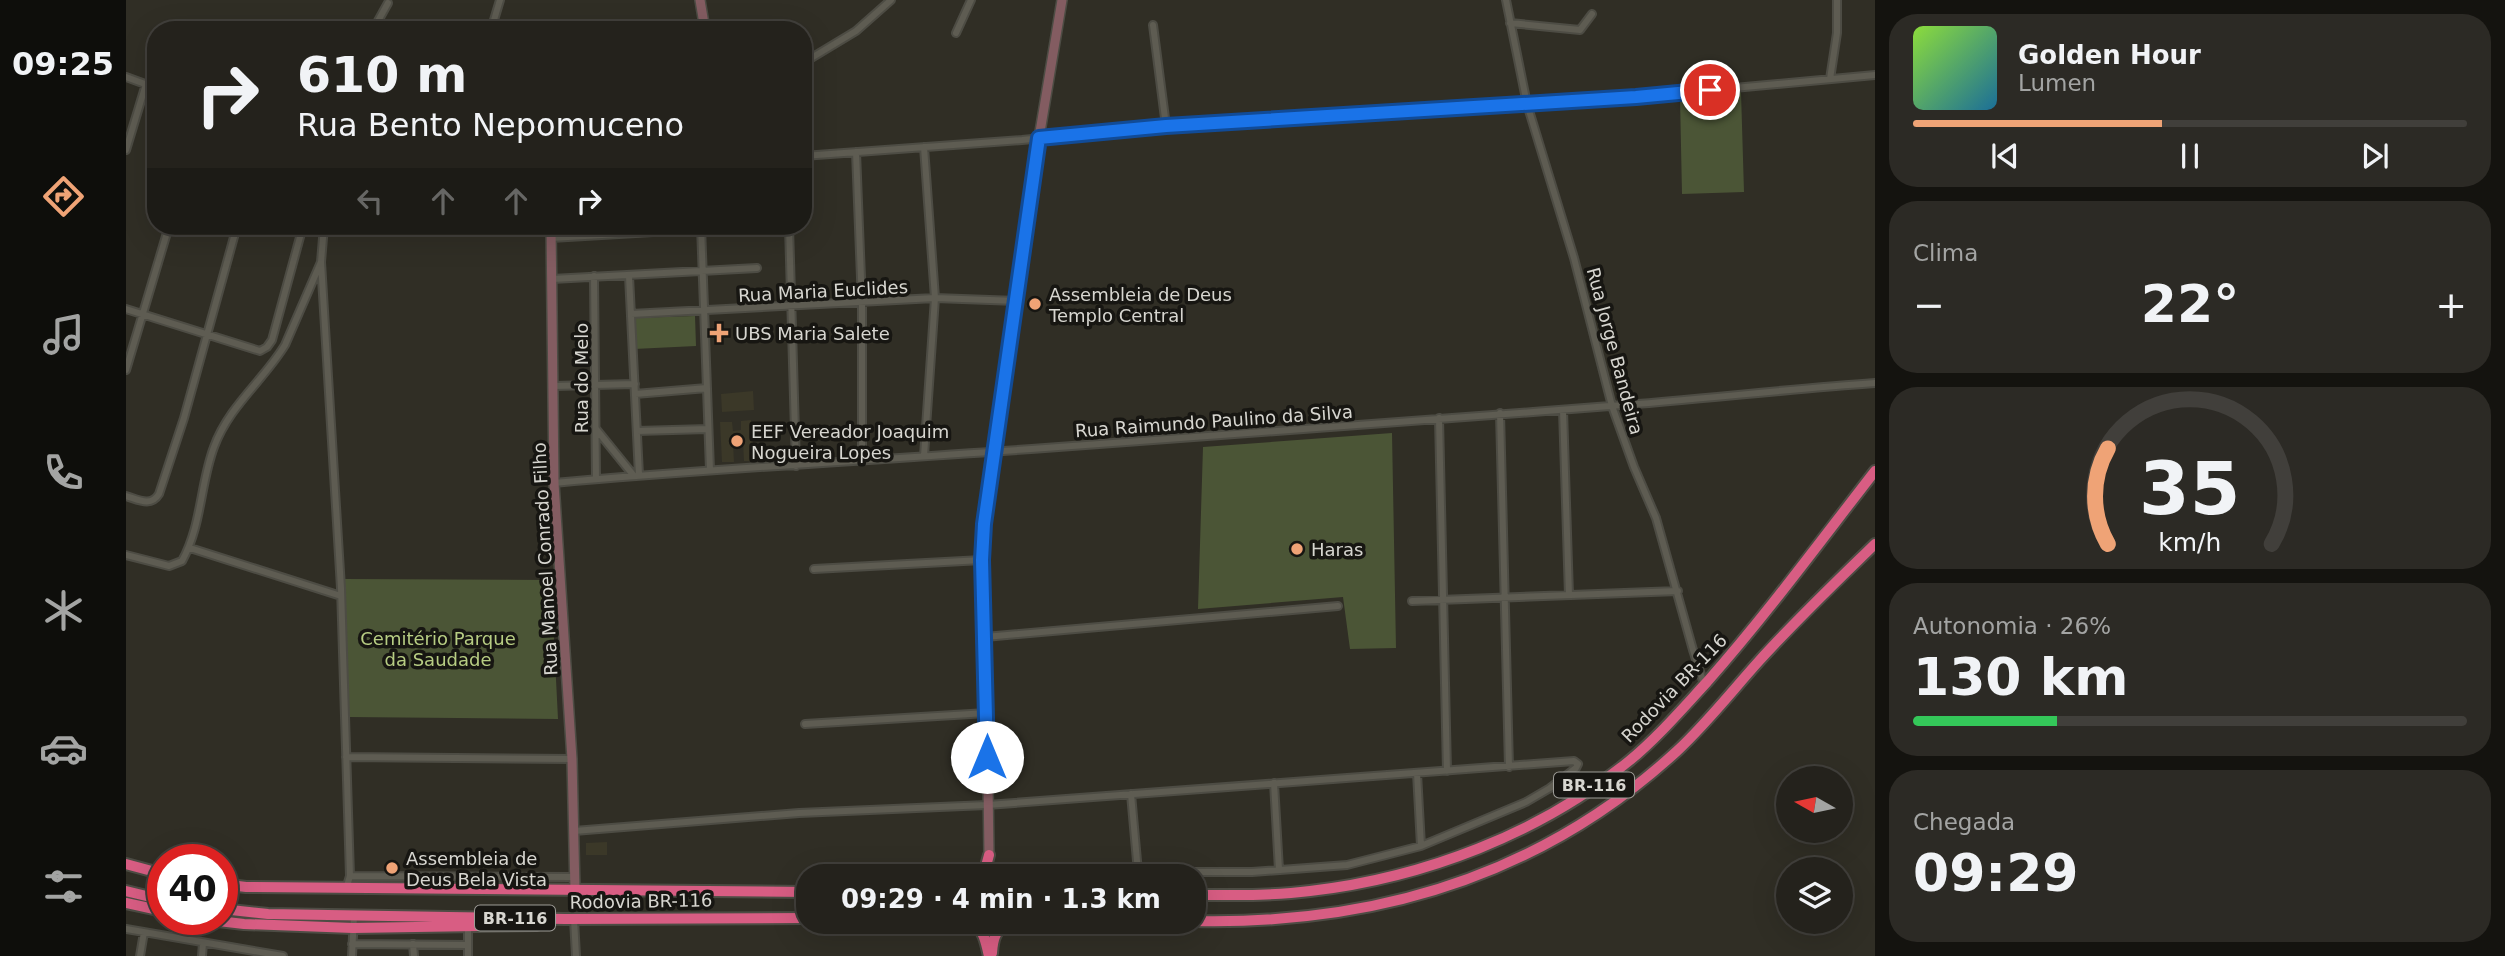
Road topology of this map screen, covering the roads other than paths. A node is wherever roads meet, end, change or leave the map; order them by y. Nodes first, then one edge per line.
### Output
1 (500, 0) edge
2 (700, 0) edge
3 (891, 0) edge
4 (971, 0) edge
5 (1062, 0) edge
6 (1506, 0) edge
7 (1837, 0) edge
8 (388, 3) dead end
9 (1591, 14) dead end
10 (378, 21) edge
11 (494, 21) edge
12 (703, 21) edge
13 (1510, 23) junction
14 (1153, 25) dead end
15 (956, 33) dead end
16 (812, 58) edge
17 (1875, 75) edge
18 (126, 77) edge
19 (1830, 79) junction
20 (146, 84) joint
21 (1527, 104) junction
22 (1166, 126) junction
23 (1039, 138) junction
24 (924, 147) junction
25 (126, 149) edge
26 (856, 152) junction
27 (812, 155) edge
28 (166, 235) edge
29 (234, 235) edge
30 (301, 235) edge
31 (323, 235) edge
32 (596, 235) edge
33 (701, 235) edge
34 (789, 235) edge
35 (551, 238) joint
36 (321, 262) junction
37 (757, 268) dead end
38 (703, 271) junction
39 (594, 276) junction
40 (629, 276) junction
41 (552, 279) junction
42 (935, 298) junction
43 (1017, 301) junction
44 (862, 303) junction
45 (790, 307) junction
46 (126, 309) edge
47 (704, 311) junction
48 (631, 314) junction
49 (142, 315) junction
50 (206, 336) junction
51 (126, 370) edge
52 (1875, 383) edge
53 (635, 384) junction
54 (596, 385) junction
55 (554, 386) junction
56 (707, 388) junction
57 (635, 394) junction
58 (1612, 406) junction
59 (1563, 410) junction
60 (1500, 413) junction
61 (1438, 418) junction
62 (596, 429) junction
63 (708, 429) junction
64 (637, 431) junction
65 (992, 452) junction
66 (924, 456) junction
67 (862, 459) junction
68 (796, 466) junction
69 (710, 470) junction
70 (1875, 471) edge
71 (636, 476) junction
72 (596, 480) junction
73 (554, 483) junction
74 (126, 496) edge
75 (1875, 544) edge
76 (190, 548) junction
77 (126, 555) edge
78 (982, 560) junction
79 (814, 569) dead end
80 (1678, 591) junction
81 (1569, 595) junction
82 (341, 596) junction
83 (1506, 599) junction
84 (1443, 600) junction
85 (1412, 601) dead end
86 (1338, 606) dead end
87 (985, 637) junction
88 (1704, 684) junction
89 (987, 713) junction
90 (805, 724) dead end
91 (346, 757) junction
92 (572, 759) junction
93 (1509, 767) junction
94 (1447, 771) junction
95 (1417, 773) junction
96 (1274, 783) junction
97 (1131, 794) junction
98 (987, 805) junction
99 (574, 831) junction
100 (1421, 846) junction
101 (989, 855) junction
102 (126, 864) edge
103 (987, 864) edge
104 (990, 864) edge
105 (1137, 864) edge
106 (147, 870) edge
107 (1279, 870) junction
108 (1206, 871) edge
109 (350, 876) junction
110 (574, 877) junction
111 (238, 885) edge
112 (346, 888) junction
113 (575, 890) junction
114 (126, 891) edge
115 (796, 892) edge
116 (1206, 895) edge
117 (147, 896) edge
118 (126, 903) edge
119 (147, 908) edge
120 (238, 911) edge
121 (354, 916) junction
122 (796, 918) edge
123 (570, 919) junction
124 (1206, 921) edge
125 (238, 923) edge
126 (353, 928) junction
127 (468, 928) junction
128 (126, 929) edge
129 (144, 932) junction
130 (983, 934) edge
131 (994, 934) edge
132 (203, 943) junction
133 (352, 944) junction
134 (413, 944) junction
135 (467, 945) junction
136 (267, 955) edge
137 (140, 956) edge
138 (202, 956) edge
139 (283, 956) edge
140 (352, 956) edge
141 (414, 956) edge
142 (468, 956) edge
143 (576, 956) edge
144 (990, 956) edge

1 - 11 street
2 - 12 street
3 - 16 street
4 - 15 street
5 - 23 street
6 - 13 street, Rua Jorge Bandeira
7 - 19 street
8 - 10 street
9 - 13 street
13 - 21 street, Rua Jorge Bandeira
14 - 22 street
17 - 19 street
18 - 20 street
19 - 21 street
20 - 25 street
21 - 22 street
21 - 58 street, Rua Jorge Bandeira
22 - 23 street
23 - 24 street
23 - 43 street
24 - 26 street
24 - 42 street
26 - 27 street
26 - 44 street
28 - 49 street
29 - 50 street
30 - 50 street
31 - 36 street
32 - 35 street
33 - 38 street
34 - 45 street
35 - 41 street, Rua Manoel Conrado Filho
36 - 76 street
36 - 82 street
37 - 38 street
38 - 40 street
38 - 47 street
39 - 40 street
39 - 41 street
39 - 54 street, Rua do Melo
40 - 48 street
41 - 55 street, Rua Manoel Conrado Filho
42 - 43 street, Rua Maria Euclides
42 - 44 street, Rua Maria Euclides
42 - 66 street
43 - 65 street
44 - 45 street, Rua Maria Euclides
44 - 67 street
45 - 47 street, Rua Maria Euclides
45 - 68 street
46 - 49 street
47 - 48 street, Rua Maria Euclides
47 - 56 street
48 - 53 street
49 - 50 street
49 - 51 street
50 - 74 street
52 - 58 street, Rua Raimundo Paulino da Silva
53 - 54 street
53 - 57 street
54 - 55 street
54 - 62 street, Rua do Melo
55 - 73 street, Rua Manoel Conrado Filho
56 - 57 street
56 - 63 street
57 - 64 street
58 - 59 street, Rua Raimundo Paulino da Silva
58 - 80 street, Rua Jorge Bandeira
59 - 60 street, Rua Raimundo Paulino da Silva
59 - 81 street
60 - 61 street, Rua Raimundo Paulino da Silva
60 - 83 street
61 - 65 street, Rua Raimundo Paulino da Silva
61 - 84 street
62 - 71 street
62 - 72 street, Rua do Melo
63 - 64 street
63 - 69 street
64 - 71 street
65 - 66 street, Rua Raimundo Paulino da Silva
65 - 78 street
66 - 67 street, Rua Raimundo Paulino da Silva
67 - 68 street, Rua Raimundo Paulino da Silva
68 - 69 street, Rua Raimundo Paulino da Silva
69 - 71 street, Rua Raimundo Paulino da Silva
70 - 88 highway, Rodovia BR-116 / BR-116
71 - 72 street, Rua Raimundo Paulino da Silva
72 - 73 street, Rua Raimundo Paulino da Silva
73 - 92 street, Rua Manoel Conrado Filho
75 - 124 highway, BR-116
76 - 77 street
76 - 82 street
78 - 79 street
78 - 87 street
80 - 81 street
80 - 88 street, Rua Jorge Bandeira
81 - 83 street
82 - 91 street
83 - 84 street
83 - 93 street
84 - 85 street
84 - 94 street
86 - 87 street
87 - 89 street
88 - 116 highway, Rodovia BR-116 / BR-116
89 - 90 street
89 - 98 street
91 - 92 street
91 - 109 street
92 - 99 street, Rua Manoel Conrado Filho
93 - 94 street
93 - 100 street
94 - 95 street
95 - 96 street
95 - 100 street
96 - 97 street
96 - 107 street
97 - 98 street
97 - 105 street
98 - 99 street
98 - 101 street
99 - 110 street, Rua Manoel Conrado Filho
100 - 107 street
101 - 103 highway
101 - 104 highway
102 - 106 highway
107 - 108 street
109 - 110 street
109 - 112 street
110 - 113 street, Rua Manoel Conrado Filho
111 - 112 highway, Rodovia BR-116 / BR-116
112 - 113 highway, Rodovia BR-116 / BR-116
113 - 115 highway, Rodovia BR-116 / BR-116
114 - 117 highway
118 - 119 highway
120 - 121 highway, Rodovia BR-116 / BR-116
121 - 123 highway, Rodovia BR-116 / BR-116
121 - 126 street
122 - 123 highway, Rodovia BR-116 / BR-116
123 - 127 highway
123 - 143 street
125 - 126 highway
126 - 127 highway
126 - 133 street
127 - 135 street
128 - 129 street
129 - 132 street
129 - 137 street
130 - 144 highway
131 - 144 highway
132 - 136 street
132 - 138 street
133 - 134 street
133 - 140 street
134 - 135 street
134 - 141 street
135 - 142 street
136 - 139 street

